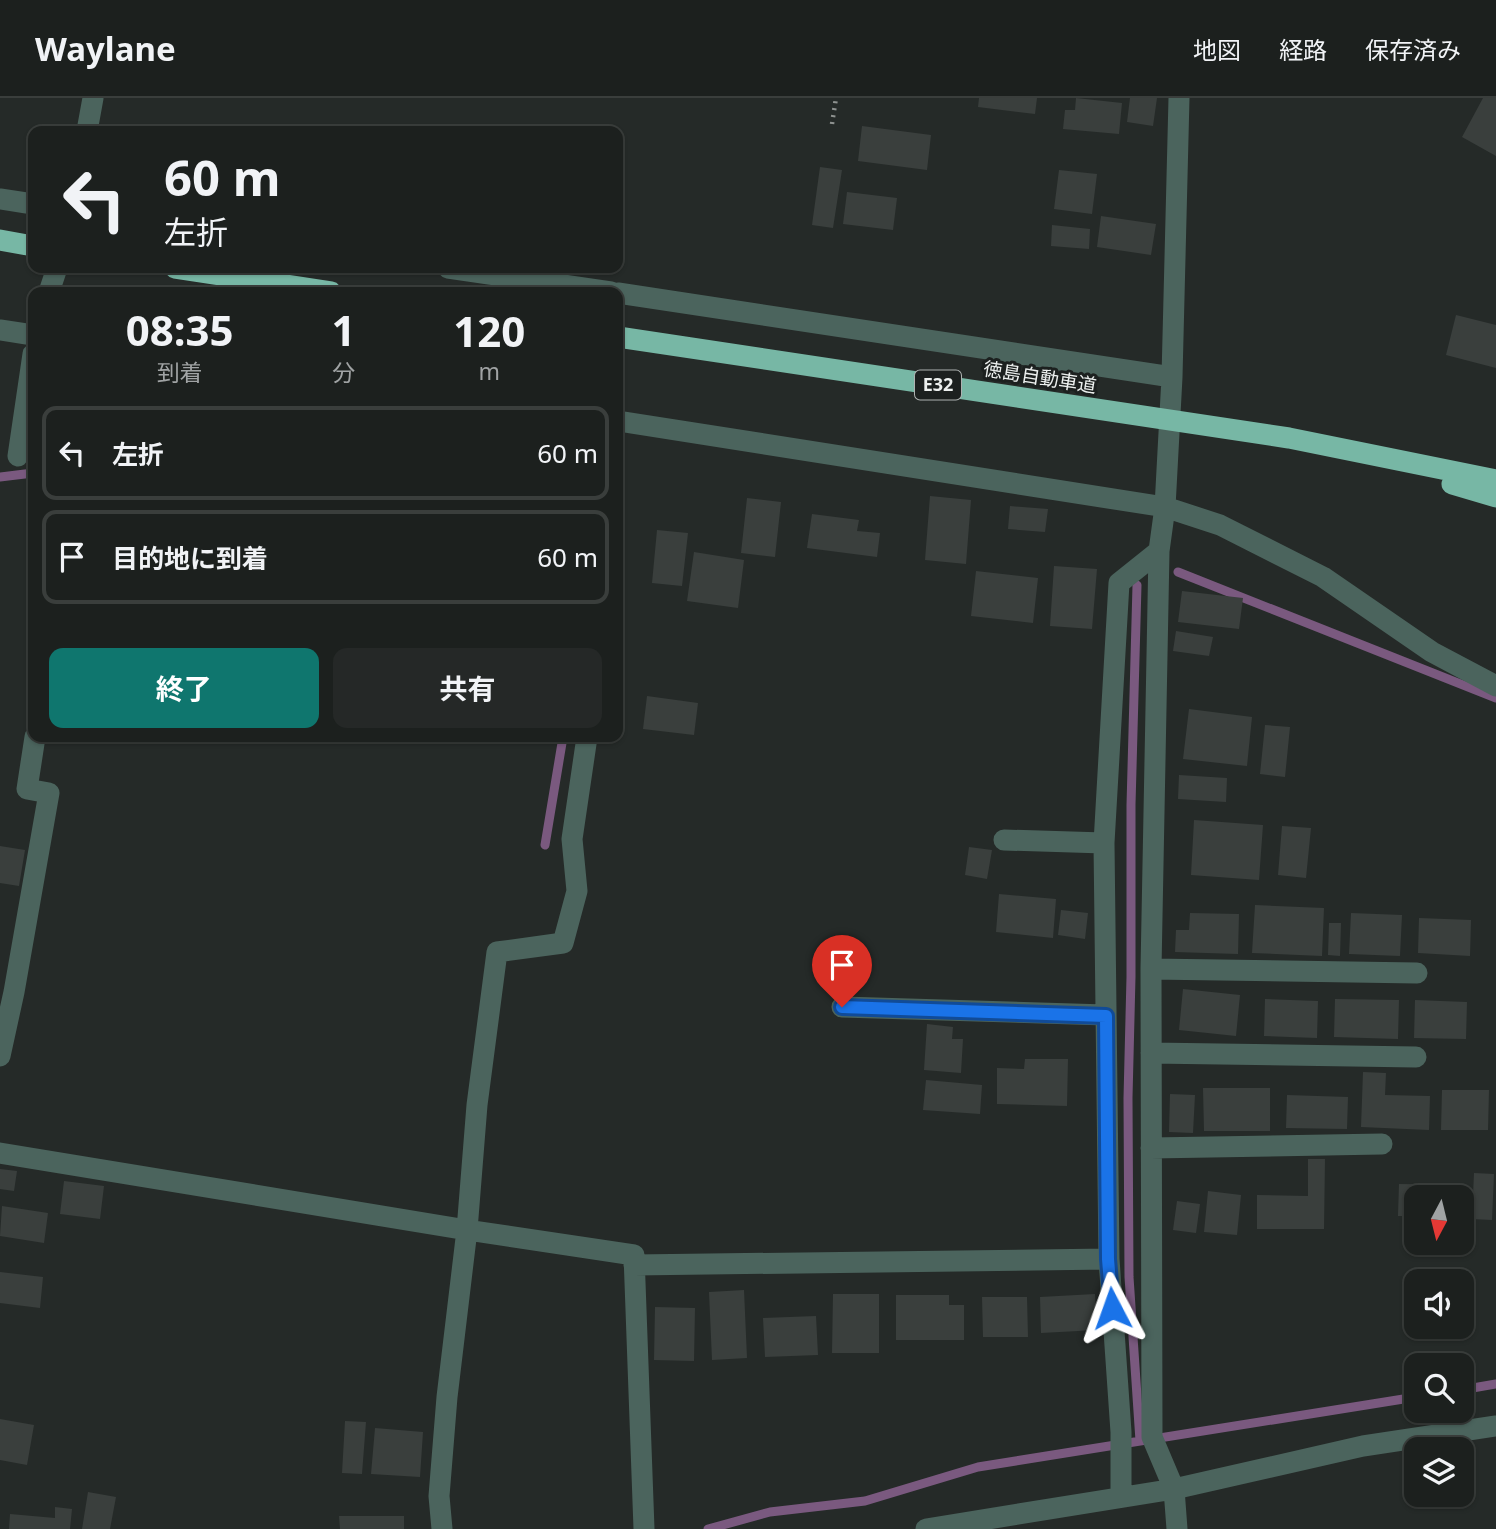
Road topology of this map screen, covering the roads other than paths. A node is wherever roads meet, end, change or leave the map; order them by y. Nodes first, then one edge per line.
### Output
1 (93, 98) edge
2 (1179, 98) edge
3 (88, 126) edge
4 (0, 199) edge
5 (28, 203) edge
6 (0, 240) edge
7 (28, 245) edge
8 (208, 273) edge
9 (482, 273) edge
10 (298, 287) edge
11 (577, 287) edge
12 (623, 294) edge
13 (0, 330) edge
14 (28, 334) edge
15 (623, 338) edge
16 (1172, 377) junction
17 (28, 386) edge
18 (623, 422) edge
19 (1289, 438) junction
20 (17, 457) edge
21 (1496, 480) edge
22 (1496, 497) edge
23 (1166, 507) junction
24 (1159, 551) junction
25 (1496, 686) edge
26 (34, 742) edge
27 (586, 742) edge
28 (1004, 840) dead end
29 (1104, 843) junction
30 (1151, 968) junction
31 (1417, 973) dead end
32 (842, 1007) dead end
33 (1106, 1016) junction
34 (1151, 1053) junction
35 (0, 1056) edge
36 (1416, 1057) dead end
37 (1382, 1144) dead end
38 (1151, 1148) junction
39 (0, 1153) edge
40 (467, 1230) junction
41 (1108, 1259) junction
42 (634, 1265) junction
43 (1496, 1426) edge
44 (1174, 1489) junction
45 (1121, 1497) junction
46 (442, 1529) edge
47 (644, 1529) edge
48 (926, 1529) edge
49 (1177, 1529) edge

1 - 3 street
2 - 16 street
4 - 5 street
6 - 7 highway
8 - 10 highway
9 - 11 street
12 - 16 street
13 - 14 street
15 - 19 highway, 徳島自動車道 / E32
16 - 23 street
17 - 20 street
18 - 23 street
19 - 21 highway, 徳島自動車道 / E32
19 - 22 highway, 徳島自動車道 / E32
23 - 24 street
23 - 25 street
24 - 29 street
24 - 30 street
26 - 35 street
27 - 40 street
28 - 29 street
29 - 33 street
30 - 31 street
30 - 34 street
32 - 33 street
33 - 41 street
34 - 36 street
34 - 38 street
37 - 38 street
38 - 44 street
39 - 40 street
40 - 42 street
40 - 46 street
41 - 42 street
41 - 45 street
42 - 47 street
43 - 44 street
44 - 45 street
44 - 49 street
45 - 48 street

